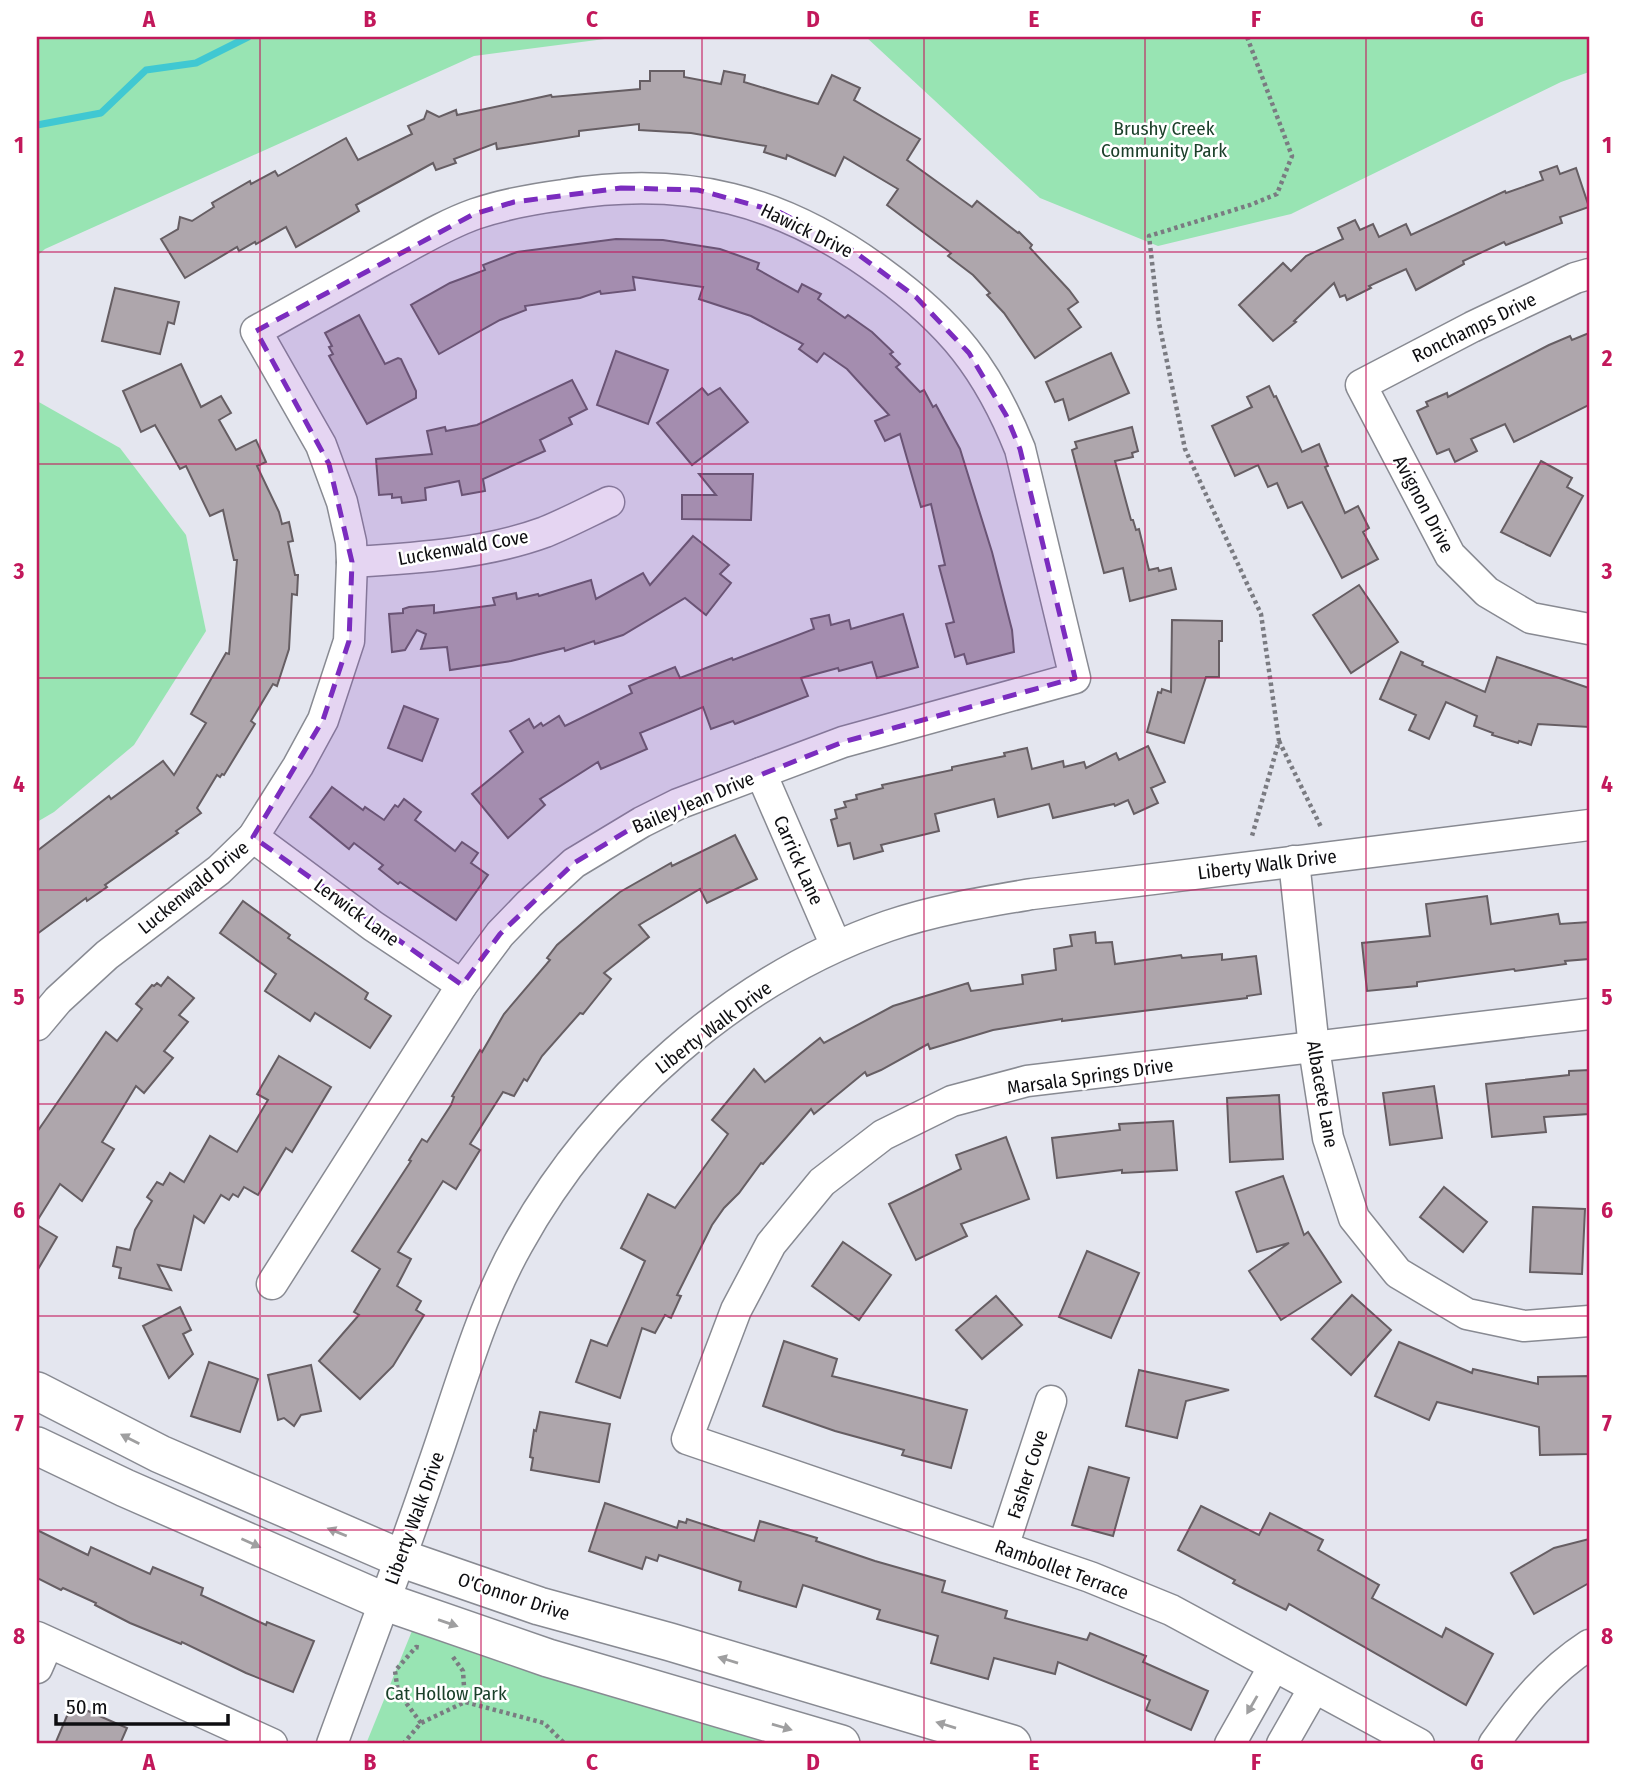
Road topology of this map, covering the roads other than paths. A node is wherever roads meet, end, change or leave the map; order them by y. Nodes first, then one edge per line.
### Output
1 (1589, 274) edge
2 (256, 331) joint
3 (1361, 385) joint
4 (609, 502) dead end
5 (352, 562) junction
6 (1589, 629) edge
7 (1075, 678) joint
8 (761, 773) junction
9 (1589, 825) edge
10 (253, 837) junction
11 (1294, 860) junction
12 (836, 946) junction
13 (462, 985) junction
14 (1589, 1014) edge
15 (37, 1025) edge
16 (1314, 1048) junction
17 (272, 1284) dead end
18 (1589, 1321) edge
19 (37, 1391) edge
20 (1051, 1401) dead end
21 (687, 1439) joint
22 (37, 1446) edge
23 (1003, 1547) junction
24 (400, 1558) junction
25 (383, 1601) junction
26 (1589, 1646) edge
27 (41, 1649) edge
28 (1274, 1666) junction
29 (1314, 1688) junction
30 (272, 1744) edge
31 (332, 1744) edge
32 (841, 1744) edge
33 (1012, 1744) edge
34 (1230, 1744) edge
35 (1282, 1744) edge
36 (1419, 1744) edge
37 (1494, 1744) edge

1 - 3 street, Ronchamps Drive
2 - 5 street, Luckenwald Drive
2 - 7 street, Hawick Drive
3 - 6 street, Avignon Drive
4 - 5 street, Luckenwald Cove
5 - 10 street, Luckenwald Drive
7 - 8 street, Bailey Jean Drive
8 - 12 street, Carrick Lane
8 - 13 street, Bailey Jean Drive
9 - 11 street, Liberty Walk Drive
10 - 13 street, Lerwick Lane
10 - 15 street, Luckenwald Drive
11 - 12 street, Liberty Walk Drive
11 - 16 street, Albacete Lane
12 - 24 street, Liberty Walk Drive
13 - 17 street, Bailey Jean Drive
14 - 16 street, Marsala Springs Drive
16 - 18 street, Albacete Lane
16 - 21 street, Marsala Springs Drive
24 -> 19 main road, O'Connor Drive
20 - 23 street, Fasher Cove
21 - 23 street, Rambollet Terrace
22 -> 25 main road
23 - 28 street, Rambollet Terrace
24 - 25 street, Liberty Walk Drive
33 -> 24 main road, O'Connor Drive
25 - 31 street, Liberty Walk Drive
25 -> 32 main road
26 - 37 street
27 - 30 street
28 - 29 street, Rambollet Terrace
28 -> 34 street
29 - 35 street
29 - 36 street, Rambollet Terrace

